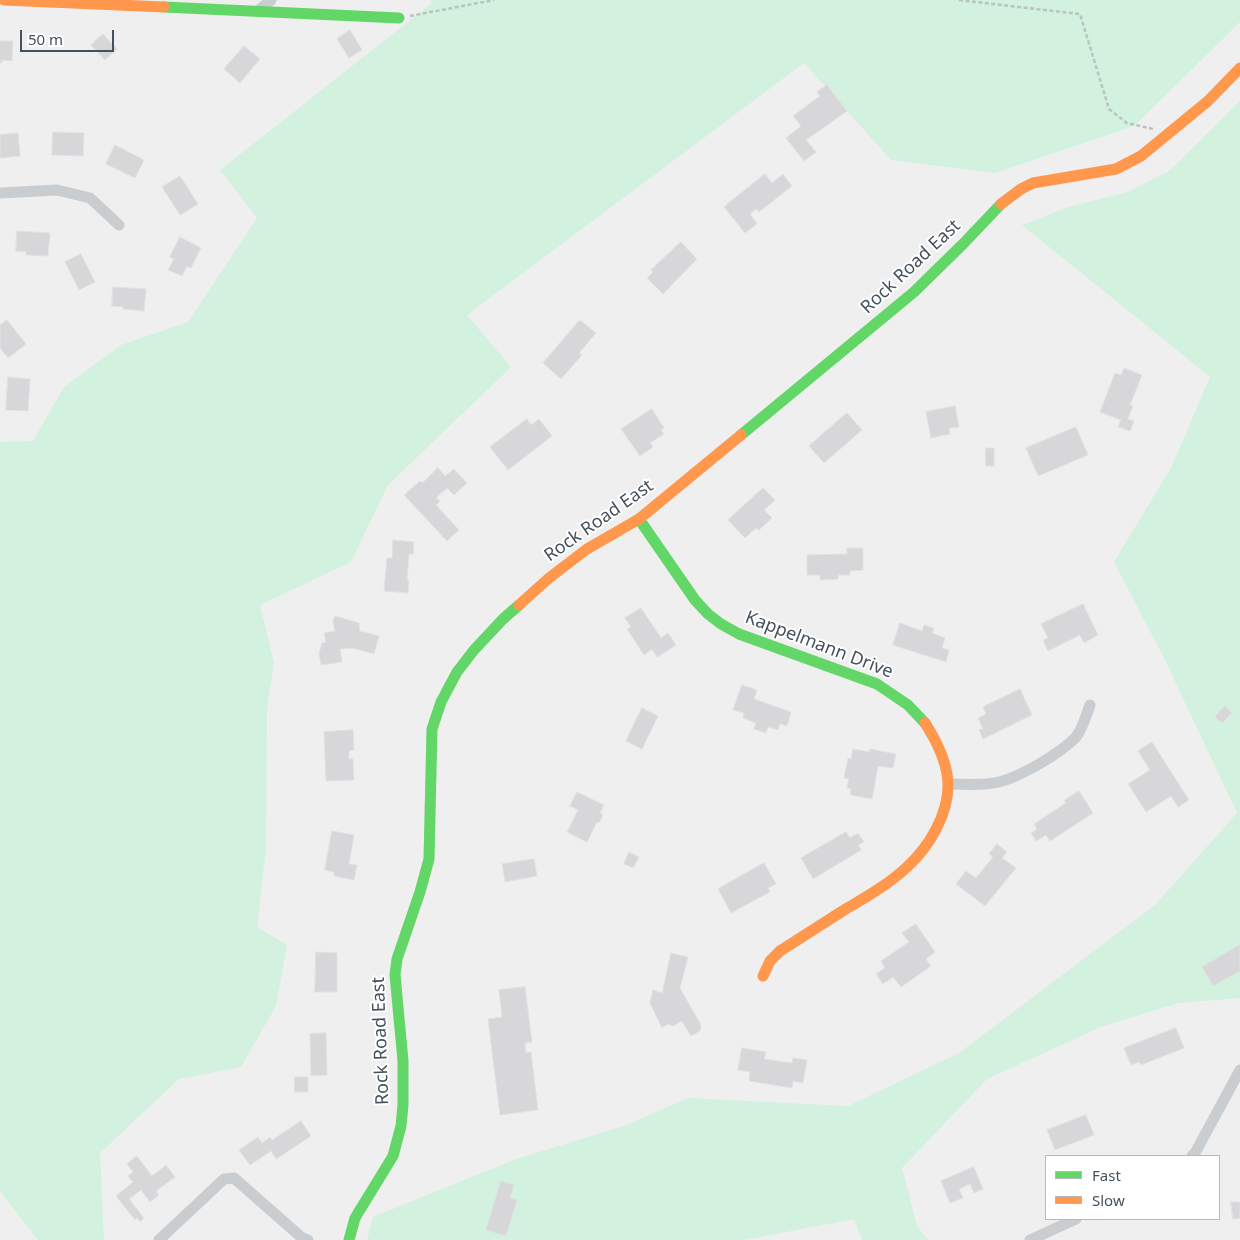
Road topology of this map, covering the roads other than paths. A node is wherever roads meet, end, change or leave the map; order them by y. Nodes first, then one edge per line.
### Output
1 (4, 0) edge
2 (271, 0) edge
3 (258, 12) junction
4 (399, 18) road end
5 (1240, 68) edge
6 (0, 193) edge
7 (119, 225) dead end
8 (638, 519) junction
9 (1090, 705) dead end
10 (948, 784) junction
11 (763, 976) dead end
12 (1240, 1070) edge
13 (1193, 1155) edge
14 (1074, 1220) edge
15 (159, 1240) edge
16 (308, 1240) edge
17 (349, 1240) edge
18 (1030, 1240) edge

1 - 3 street
2 - 3 street
3 - 4 street
5 - 8 street, Rock Road East
6 - 7 street
8 - 10 street, Kappelmann Drive
8 - 17 street, Rock Road East
9 - 10 street
10 - 11 street, Kappelmann Drive
12 - 13 street
14 - 18 street
15 - 16 street

